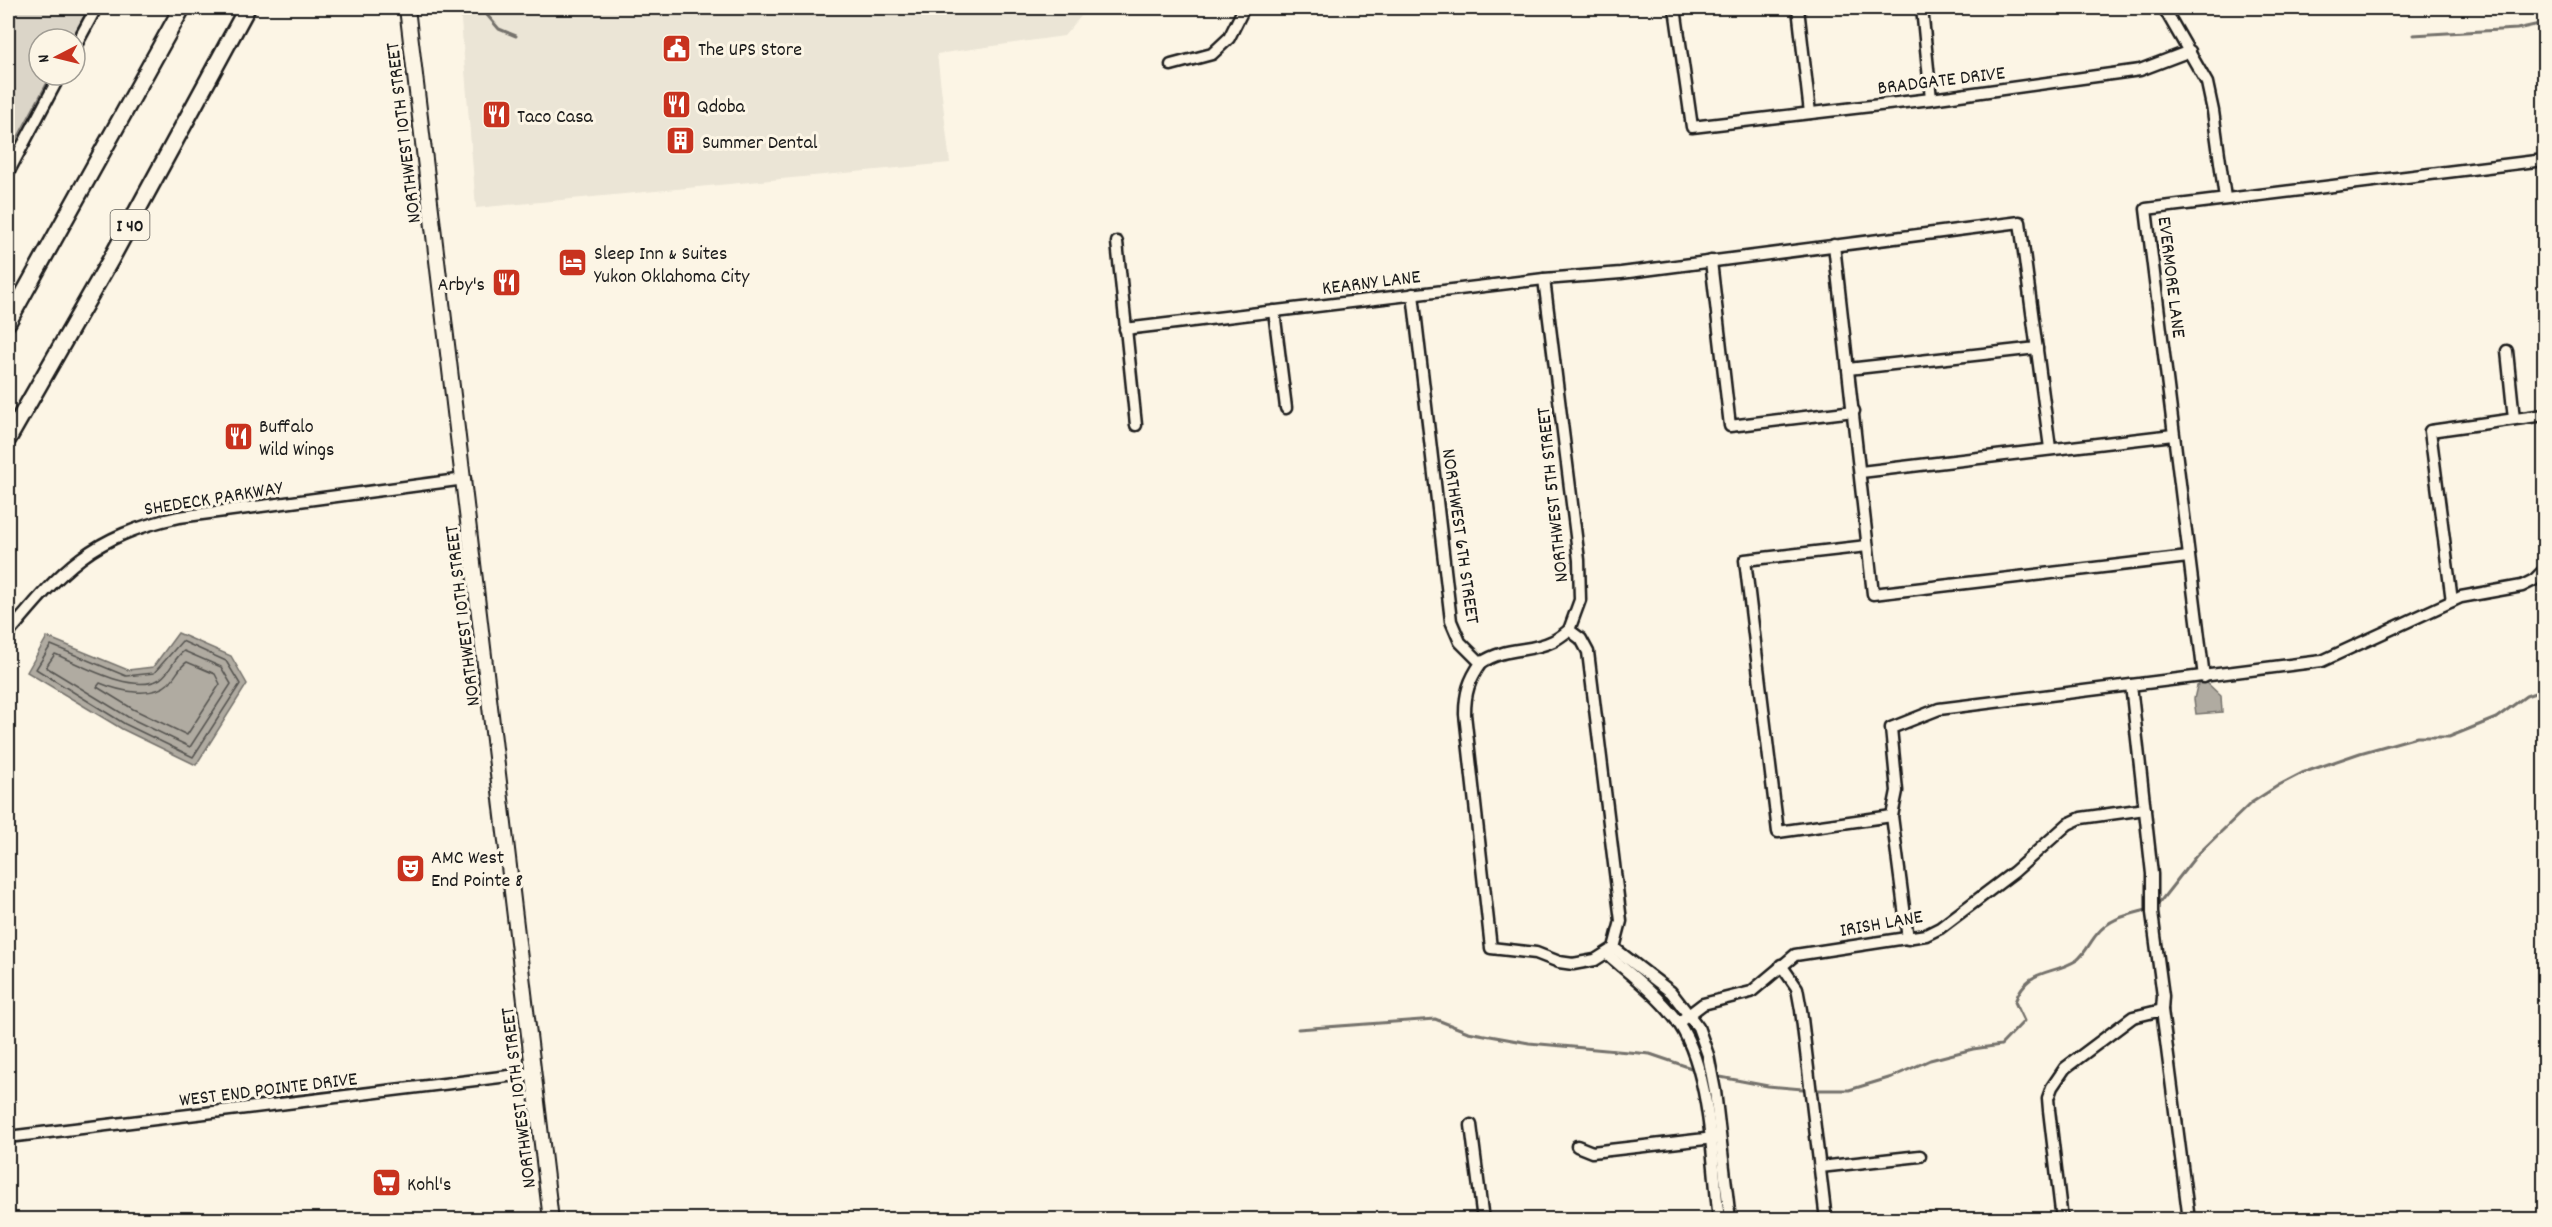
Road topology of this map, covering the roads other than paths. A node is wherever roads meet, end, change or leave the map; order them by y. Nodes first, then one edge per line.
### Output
1 (96, 8) edge
2 (182, 8) edge
3 (247, 8) edge
4 (407, 8) edge
5 (1244, 8) edge
6 (1675, 8) edge
7 (1798, 8) edge
8 (1922, 8) edge
9 (2164, 8) edge
10 (86, 27) edge
11 (2190, 51) junction
12 (1171, 65) dead end
13 (54, 87) edge
14 (1931, 99) junction
15 (1810, 113) junction
16 (2544, 160) edge
17 (8, 173) edge
18 (2225, 198) junction
19 (1117, 242) dead end
20 (1834, 245) junction
21 (1711, 261) junction
22 (1544, 279) junction
23 (1413, 294) junction
24 (1275, 311) junction
25 (8, 322) edge
26 (1125, 329) junction
27 (2037, 348) junction
28 (2507, 351) dead end
29 (1848, 369) junction
30 (1286, 408) dead end
31 (1854, 411) junction
32 (2544, 415) edge
33 (2514, 419) junction
34 (1136, 425) dead end
35 (2173, 435) junction
36 (8, 439) edge
37 (2050, 448) junction
38 (1861, 472) junction
39 (465, 479) junction
40 (1867, 546) junction
41 (2188, 556) junction
42 (2544, 570) edge
43 (2452, 601) junction
44 (1569, 630) junction
45 (8, 634) edge
46 (1481, 663) junction
47 (2204, 677) junction
48 (2131, 686) junction
49 (2145, 809) junction
50 (1892, 816) junction
51 (1908, 939) junction
52 (1611, 951) junction
53 (1781, 965) junction
54 (2162, 1011) junction
55 (1688, 1014) junction
56 (1678, 1023) junction
57 (534, 1073) junction
58 (1472, 1125) dead end
59 (8, 1137) edge
60 (1715, 1138) junction
61 (1577, 1146) dead end
62 (1920, 1156) dead end
63 (1820, 1167) junction
64 (551, 1220) edge
65 (1483, 1220) edge
66 (1719, 1220) edge
67 (1730, 1220) edge
68 (1826, 1220) edge
69 (2062, 1220) edge
70 (2189, 1220) edge

1 - 10 street
2 - 25 highway
3 - 36 highway, I 40
4 - 39 main road, NORTHWEST 10TH STREET
5 - 12 street
6 - 15 street, BRADGATE DRIVE
7 - 15 street
8 - 14 street
9 - 11 street
11 - 14 street, BRADGATE DRIVE
11 - 18 street
13 - 17 street
14 - 15 street, BRADGATE DRIVE
16 - 18 street, EVERMORE LANE
18 - 35 street, EVERMORE LANE
19 - 26 street
20 - 21 street, KEARNY LANE
20 - 27 street, KEARNY LANE
20 - 29 street
21 - 22 street, KEARNY LANE
21 - 31 street
22 - 23 street, KEARNY LANE
22 - 44 street, NORTHWEST 5TH STREET
23 - 24 street, KEARNY LANE
23 - 46 street, NORTHWEST 6TH STREET
24 - 26 street, KEARNY LANE
24 - 30 street
26 - 34 street
27 - 29 street
27 - 37 street
28 - 33 street
29 - 31 street
31 - 38 street
32 - 33 street
33 - 43 street
35 - 37 street
35 - 41 street, EVERMORE LANE
37 - 38 street
38 - 40 street
39 - 45 street, SHEDECK PARKWAY
39 - 57 main road, NORTHWEST 10TH STREET
40 - 41 street
40 - 50 street
41 - 47 street, EVERMORE LANE
42 - 43 street
43 - 47 street
44 - 46 street
44 - 52 street
46 - 52 street
47 - 48 street
48 - 49 street
48 - 50 street
49 - 51 street, IRISH LANE
49 - 54 street
50 - 51 street
51 - 53 street, IRISH LANE
52 - 55 street
52 - 56 street
53 - 55 street, IRISH LANE
53 - 63 street
54 - 69 street
54 - 70 street
55 - 56 street, IRISH LANE
55 - 60 street
56 - 60 street
57 - 59 street, WEST END POINTE DRIVE
57 - 64 main road, NORTHWEST 10TH STREET
58 - 65 street
60 - 61 street
60 - 66 street
60 - 67 street
62 - 63 street
63 - 68 street

